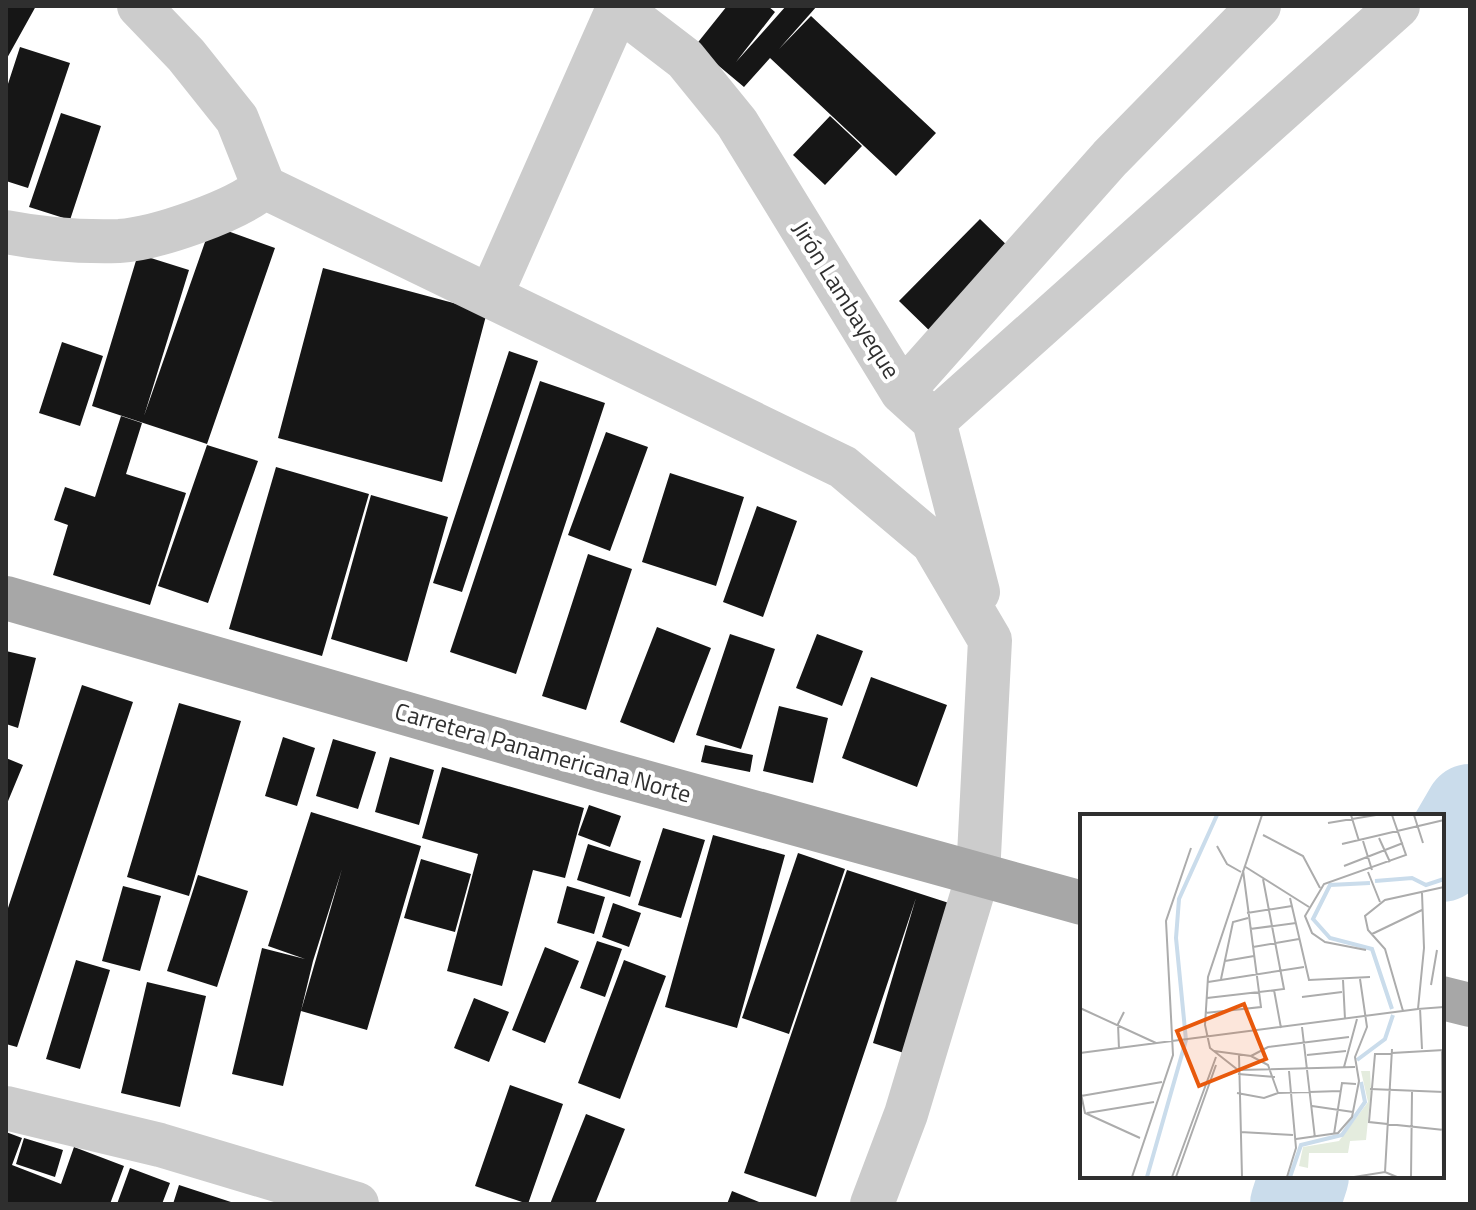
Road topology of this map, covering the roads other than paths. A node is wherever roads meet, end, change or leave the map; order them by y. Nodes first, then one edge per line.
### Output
1 (139, 6) edge
2 (618, 6) edge
3 (1259, 6) edge
4 (1398, 6) edge
5 (264, 187) junction
6 (6, 232) edge
7 (491, 295) junction
8 (902, 392) junction
9 (934, 421) junction
10 (6, 598) edge
11 (990, 640) junction
12 (978, 875) junction
13 (1080, 902) edge
14 (1444, 998) edge
15 (1470, 1005) edge
16 (6, 1108) edge
17 (357, 1204) edge
18 (872, 1204) edge

1 - 5 street
2 - 7 street
2 - 8 street, Jirón Lambayeque
3 - 8 street
4 - 9 street
5 - 6 street
5 - 7 street
7 - 11 street
8 - 9 street, Jirón Lambayeque
9 - 11 street
10 - 12 main road, Carretera Panamericana Norte
11 - 12 street
12 - 13 main road, Carretera Panamericana Norte
12 - 18 street
14 - 15 main road
16 - 17 street

